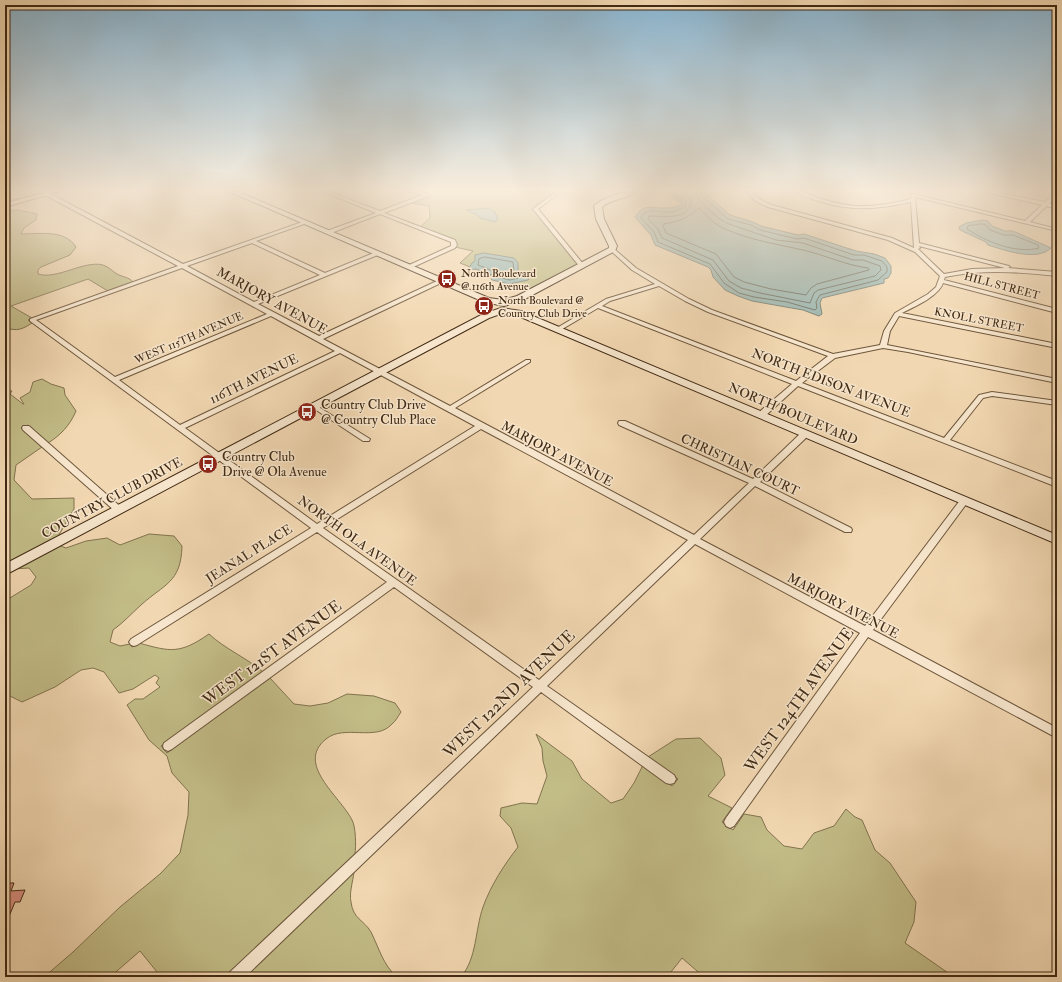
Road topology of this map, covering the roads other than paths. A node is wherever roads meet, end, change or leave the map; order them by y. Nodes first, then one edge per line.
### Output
1 (128, 237) edge
2 (264, 237) edge
3 (340, 237) edge
4 (442, 237) edge
5 (558, 237) edge
6 (609, 237) edge
7 (883, 237) edge
8 (916, 237) edge
9 (252, 241) junction
10 (917, 244) junction
11 (612, 249) junction
12 (917, 251) junction
13 (378, 253) junction
14 (183, 266) junction
15 (582, 266) junction
16 (409, 267) junction
17 (1021, 271) junction
18 (1057, 274) edge
19 (325, 275) junction
20 (942, 278) junction
21 (442, 281) junction
22 (659, 284) junction
23 (254, 304) junction
24 (597, 306) junction
25 (505, 308) junction
26 (1057, 311) edge
27 (272, 314) junction
28 (897, 314) junction
29 (557, 330) junction
30 (318, 339) junction
31 (883, 346) junction
32 (1057, 346) edge
33 (339, 351) junction
34 (833, 356) junction
35 (528, 360) dead end
36 (380, 372) junction
37 (114, 380) junction
38 (1057, 381) edge
39 (797, 383) junction
40 (1057, 403) edge
41 (315, 407) junction
42 (449, 409) junction
43 (761, 415) junction
44 (622, 423) dead end
45 (480, 426) junction
46 (26, 428) dead end
47 (180, 428) junction
48 (805, 434) junction
49 (366, 439) dead end
50 (946, 440) junction
51 (220, 457) junction
52 (754, 482) junction
53 (1057, 484) edge
54 (964, 501) junction
55 (119, 510) junction
56 (317, 527) junction
57 (848, 530) dead end
58 (694, 540) junction
59 (1057, 540) edge
60 (5, 570) edge
61 (393, 583) junction
62 (866, 632) junction
63 (134, 642) dead end
64 (540, 686) junction
65 (1057, 733) edge
66 (168, 746) dead end
67 (670, 779) dead end
68 (730, 822) dead end
69 (235, 977) edge

1 - 14 street, MARJORY AVENUE
2 - 9 street
3 - 13 street, NORTH BOULEVARD
4 - 16 street
5 - 15 street
6 - 11 street
7 - 12 street
8 - 10 street
9 - 14 street
9 - 19 street
10 - 12 street
10 - 17 street
11 - 15 street, COUNTRY CLUB DRIVE
11 - 22 street
12 - 20 street
13 - 16 street, NORTH BOULEVARD
13 - 19 street
14 - 23 street, MARJORY AVENUE
14 - 37 street, NORTH OLA AVENUE
15 - 25 street, COUNTRY CLUB DRIVE
16 - 21 street, NORTH BOULEVARD
17 - 18 street
17 - 20 street
19 - 23 street
20 - 26 street, HILL STREET
20 - 28 street
21 - 25 street, NORTH BOULEVARD
21 - 30 street
22 - 24 street
22 - 34 street
23 - 27 street, MARJORY AVENUE
24 - 29 street
24 - 39 street, NORTH EDISON AVENUE
25 - 29 street, NORTH BOULEVARD
25 - 36 street, COUNTRY CLUB DRIVE
27 - 30 street, MARJORY AVENUE
27 - 37 street, WEST 115TH AVENUE
28 - 31 street
28 - 32 street, KNOLL STREET
29 - 43 street, NORTH BOULEVARD
30 - 33 street, MARJORY AVENUE
31 - 34 street
31 - 38 street
33 - 36 street, MARJORY AVENUE
33 - 47 street, 116TH AVENUE
34 - 39 street
35 - 42 street
36 - 41 street, COUNTRY CLUB DRIVE
36 - 42 street, MARJORY AVENUE
37 - 47 street, NORTH OLA AVENUE
39 - 43 street
39 - 50 street, NORTH EDISON AVENUE
40 - 50 street
41 - 49 street
41 - 51 street, COUNTRY CLUB DRIVE
42 - 45 street, MARJORY AVENUE
43 - 48 street, NORTH BOULEVARD
44 - 52 street, CHRISTIAN COURT
45 - 56 street, JEANAL PLACE
45 - 58 street, MARJORY AVENUE
46 - 55 street
47 - 51 street, NORTH OLA AVENUE
48 - 52 street, WEST 122ND AVENUE
48 - 54 street, NORTH BOULEVARD
50 - 53 street, NORTH EDISON AVENUE
51 - 55 street, COUNTRY CLUB DRIVE
51 - 56 street, NORTH OLA AVENUE
52 - 57 street, CHRISTIAN COURT
52 - 58 street, WEST 122ND AVENUE
54 - 59 street, NORTH BOULEVARD
54 - 62 street, WEST 124TH AVENUE
55 - 60 street, COUNTRY CLUB DRIVE
56 - 61 street, NORTH OLA AVENUE
56 - 63 street, JEANAL PLACE
58 - 62 street, MARJORY AVENUE
58 - 64 street, WEST 122ND AVENUE
61 - 64 street, NORTH OLA AVENUE
61 - 66 street, WEST 121ST AVENUE
62 - 65 street, MARJORY AVENUE
62 - 68 street, WEST 124TH AVENUE
64 - 67 street, NORTH OLA AVENUE
64 - 69 street, WEST 122ND AVENUE

